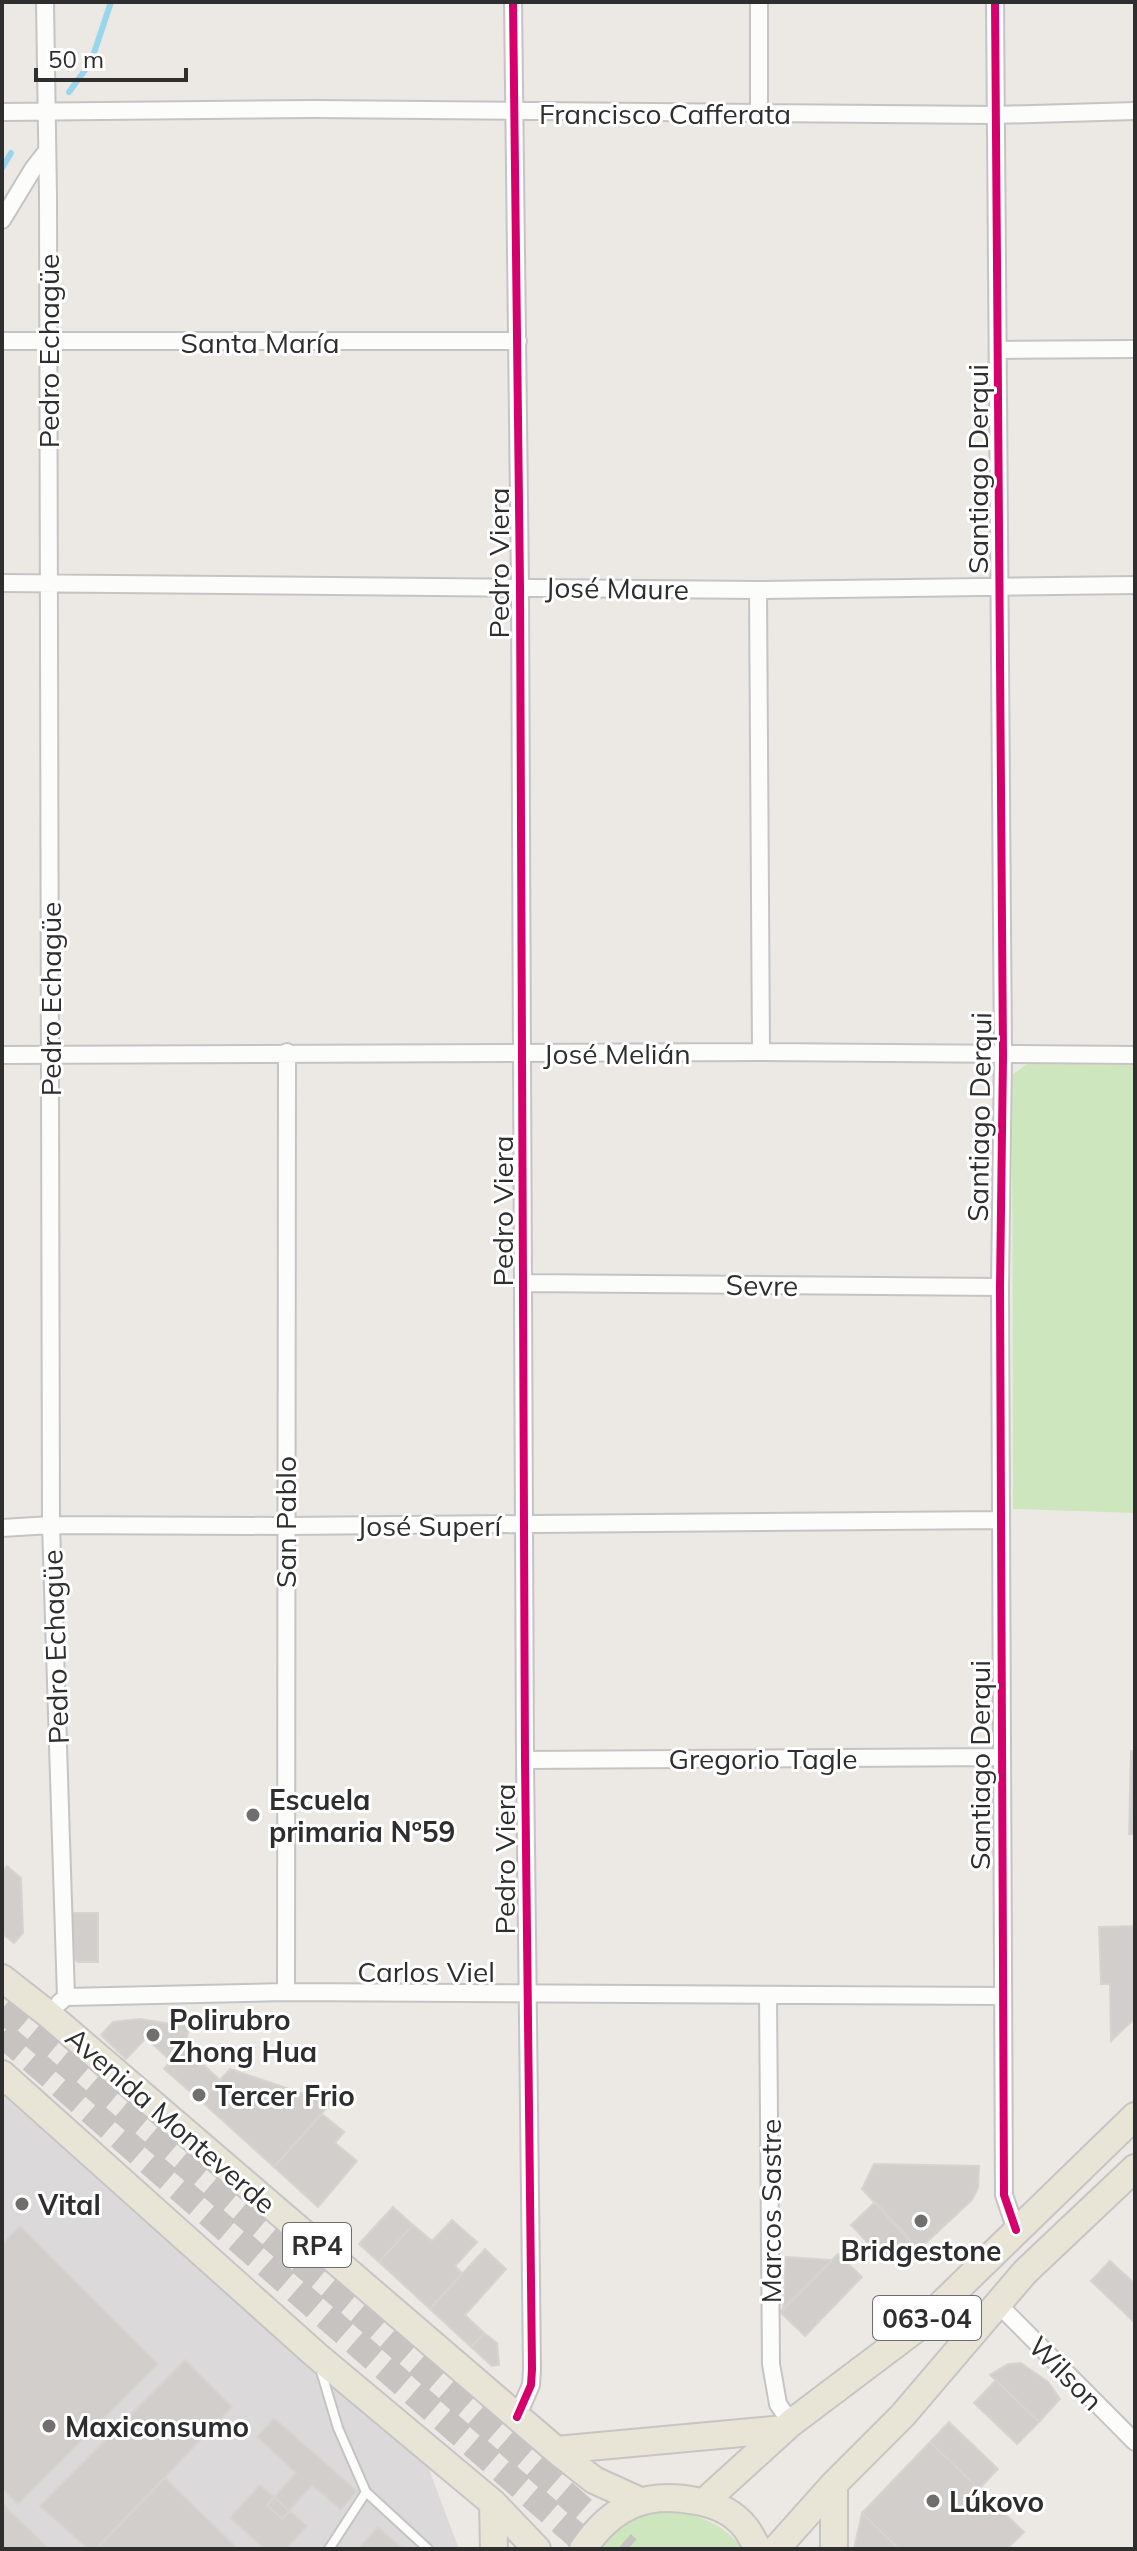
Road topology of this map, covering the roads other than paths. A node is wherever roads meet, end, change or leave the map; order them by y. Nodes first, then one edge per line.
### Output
1 (45, 2) edge
2 (513, 2) edge
3 (759, 2) edge
4 (995, 2) edge
5 (45, 111) junction
6 (1135, 111) edge
7 (2, 112) edge
8 (513, 112) junction
9 (759, 114) junction
10 (995, 115) junction
11 (47, 151) junction
12 (2, 220) edge
13 (2, 341) edge
14 (518, 341) junction
15 (48, 342) junction
16 (1135, 349) edge
17 (998, 350) junction
18 (2, 583) edge
19 (48, 584) junction
20 (999, 585) junction
21 (1135, 585) edge
22 (520, 587) junction
23 (758, 590) junction
24 (287, 1052) junction
25 (761, 1052) junction
26 (522, 1053) junction
27 (50, 1054) junction
28 (2, 1055) edge
29 (1003, 1055) junction
30 (1135, 1055) edge
31 (524, 1283) junction
32 (1000, 1287) junction
33 (1001, 1520) junction
34 (51, 1525) junction
35 (526, 1525) junction
36 (285, 1526) junction
37 (2, 1528) edge
38 (1001, 1757) junction
39 (525, 1760) junction
40 (2, 1978) edge
41 (286, 1992) junction
42 (527, 1994) junction
43 (768, 1995) junction
44 (1003, 1996) junction
45 (57, 2005) junction
46 (2, 2074) edge
47 (1135, 2116) edge
48 (1135, 2168) edge
49 (1016, 2230) junction
50 (997, 2303) junction
51 (316, 2355) junction
52 (517, 2417) junction
53 (787, 2426) junction
54 (1135, 2442) edge
55 (556, 2450) junction
56 (834, 2484) junction
57 (366, 2492) junction
58 (640, 2501) junction
59 (704, 2502) junction
60 (493, 2503) junction
61 (329, 2549) edge
62 (428, 2549) edge
63 (494, 2549) edge
64 (537, 2549) edge
65 (583, 2549) edge
66 (758, 2549) edge
67 (776, 2549) edge
68 (834, 2549) edge

1 - 5 street, Pedro Echagüe
2 - 8 street, Pedro Viera
3 - 9 street
4 - 10 street, Santiago Derqui
5 - 7 street, Francisco Cafferata
5 - 8 street, Francisco Cafferata
5 - 11 street, Pedro Echagüe
6 - 10 street, Francisco Cafferata
8 - 9 street, Francisco Cafferata
8 - 14 street, Pedro Viera
9 - 10 street, Francisco Cafferata
10 - 17 street, Santiago Derqui
11 - 12 street
11 - 15 street, Pedro Echagüe
13 - 15 street, Santa María
14 - 15 street, Santa María
14 - 22 street, Pedro Viera
15 - 19 street, Pedro Echagüe
16 - 17 street
17 - 20 street, Santiago Derqui
18 - 19 street, José Maure
19 - 22 street, José Maure
19 - 27 street, Pedro Echagüe
20 - 21 street, José Maure
20 - 23 street, José Maure
20 - 29 street, Santiago Derqui
22 - 23 street, José Maure
22 - 26 street, Pedro Viera
23 - 25 street
24 - 26 street, José Melián
24 - 27 street, José Melián
24 - 36 street, San Pablo
25 - 26 street, José Melián
25 - 29 street, José Melián
26 - 31 street, Pedro Viera
27 - 28 street, José Melián
27 - 34 street, Pedro Echagüe
29 - 30 street, José Melián
29 - 32 street, Santiago Derqui
31 - 32 street, Sevre
31 - 35 street, Pedro Viera
32 - 33 street, Santiago Derqui
33 - 35 street, José Superí
33 - 38 street, Santiago Derqui
34 - 36 street, José Superí
34 - 37 street, José Superí
34 - 45 street, Pedro Echagüe
35 - 36 street, José Superí
35 - 39 street, Pedro Viera
36 - 41 street, San Pablo
38 - 39 street, Gregorio Tagle
38 - 44 street, Santiago Derqui
39 - 42 street, Pedro Viera
40 - 45 main road, Avenida Monteverde / RP4
41 - 42 street, Carlos Viel
41 - 45 street, Carlos Viel
42 - 43 street, Carlos Viel
42 - 52 street, Pedro Viera
43 - 44 street, Carlos Viel
43 - 53 street, Marcos Sastre
44 - 49 street, Santiago Derqui
45 - 52 main road, Avenida Monteverde / RP4
46 - 51 main road
47 - 49 main road, 063-04
48 - 50 main road, 063-04
49 - 53 main road, 063-04
50 - 54 street, Wilson
50 - 56 main road, 063-04
51 - 57 lane
51 - 60 main road
52 - 55 main road, Avenida Monteverde / RP4
53 - 55 main road
53 - 59 main road, 063-04
55 - 58 main road, Avenida Monteverde / RP4
56 - 67 main road, 063-04
56 - 68 main road
57 - 61 lane
57 - 62 lane
58 - 59 main road, RP4
58 - 65 main road, RP4
59 - 66 main road, RP4
60 - 63 main road
60 - 64 main road

